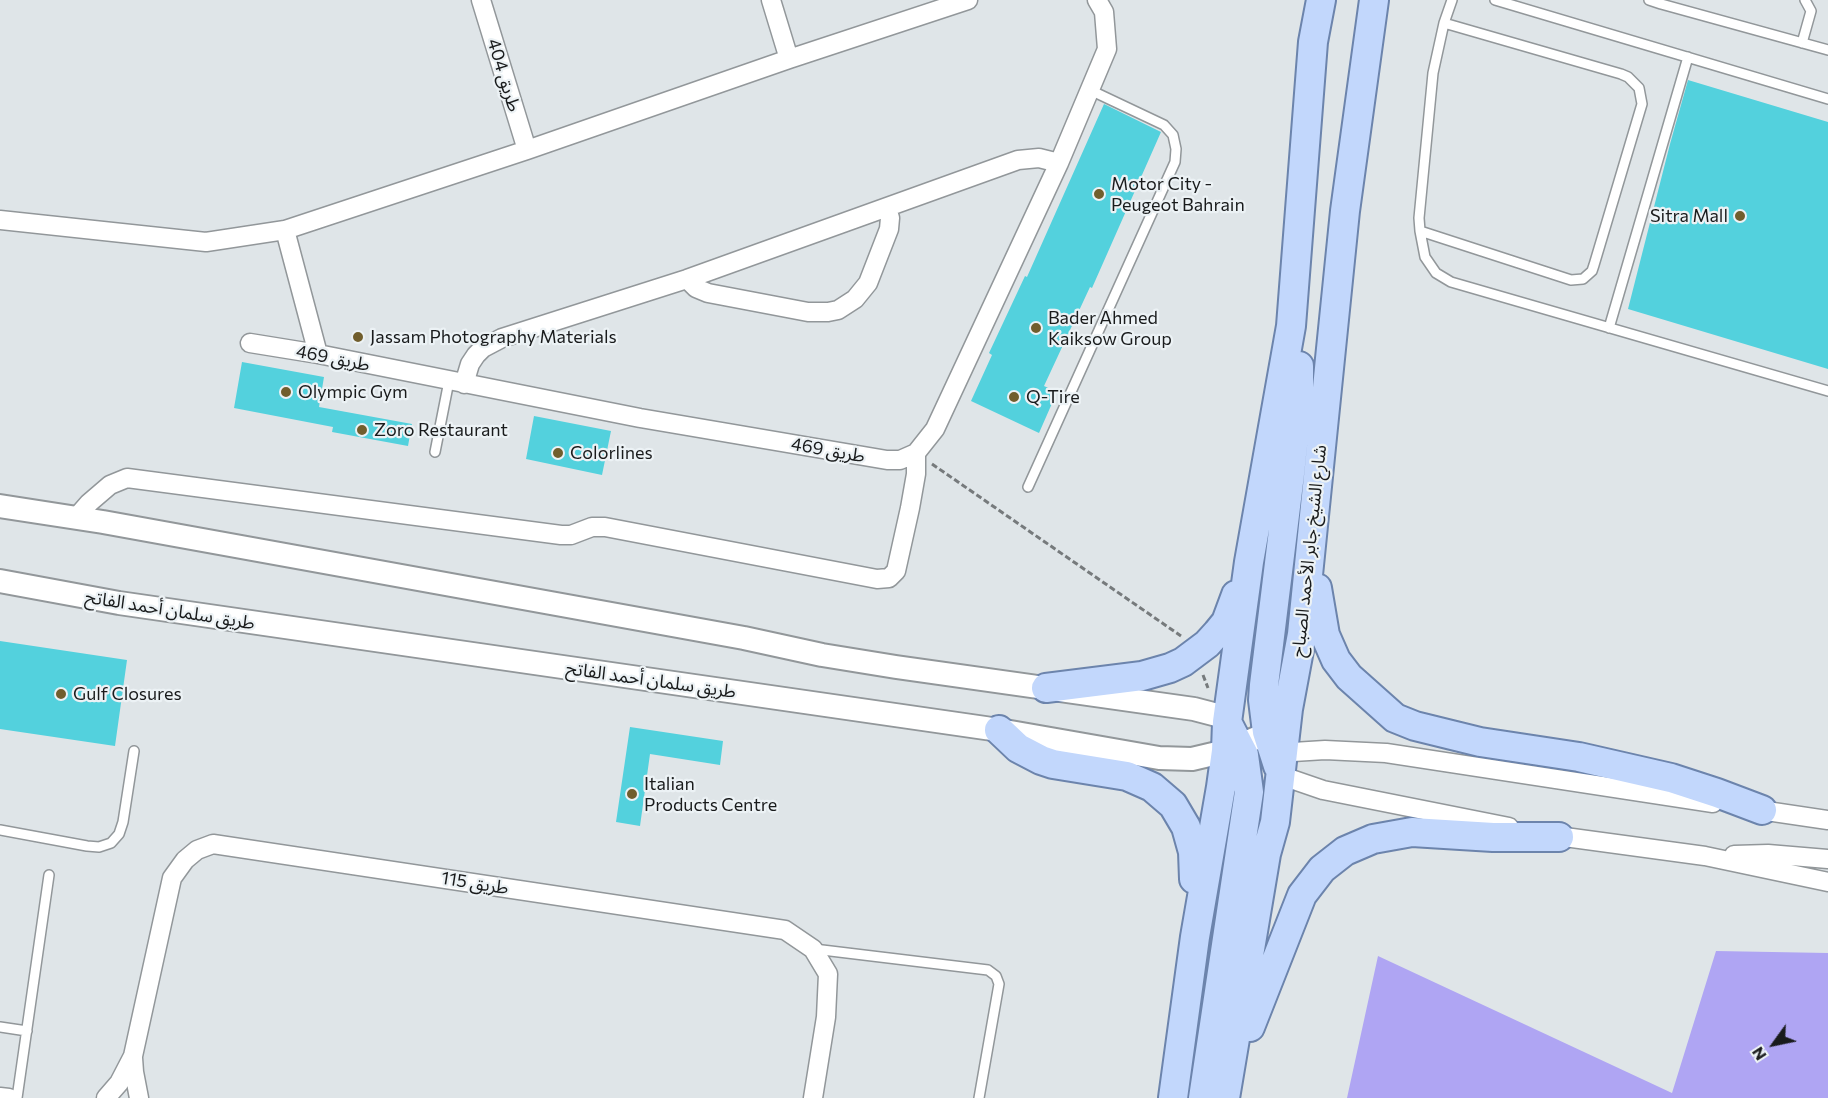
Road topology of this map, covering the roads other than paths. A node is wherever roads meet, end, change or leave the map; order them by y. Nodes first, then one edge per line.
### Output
1 (481, 0) edge
2 (771, 0) edge
3 (968, 0) edge
4 (1097, 0) edge
5 (1321, 0) edge
6 (1374, 0) edge
7 (1452, 0) edge
8 (1495, 0) edge
9 (1650, 0) edge
10 (1805, 0) edge
11 (1444, 23) junction
12 (1802, 43) junction
13 (1828, 50) edge
14 (1688, 57) junction
15 (789, 59) junction
16 (1090, 90) junction
17 (1828, 99) edge
18 (527, 150) junction
19 (1059, 163) junction
20 (886, 208) junction
21 (0, 220) edge
22 (285, 230) junction
23 (1419, 231) junction
24 (687, 279) junction
25 (1291, 326) junction
26 (1609, 328) junction
27 (250, 343) dead end
28 (318, 354) junction
29 (456, 382) junction
30 (1828, 391) edge
31 (435, 453) dead end
32 (916, 453) junction
33 (1028, 487) dead end
34 (0, 506) edge
35 (75, 519) junction
36 (1311, 552) junction
37 (1249, 562) junction
38 (0, 581) edge
39 (1046, 688) junction
40 (999, 730) junction
41 (1228, 739) junction
42 (134, 751) dead end
43 (1277, 753) junction
44 (1762, 810) junction
45 (1828, 820) edge
46 (0, 830) edge
47 (1559, 837) junction
48 (1705, 856) junction
49 (1828, 859) edge
50 (49, 875) dead end
51 (1828, 882) edge
52 (1195, 937) junction
53 (813, 949) junction
54 (0, 1027) edge
55 (27, 1031) junction
56 (133, 1056) junction
57 (1227, 1089) edge
58 (0, 1097) edge
59 (9, 1098) edge
60 (17, 1098) edge
61 (106, 1098) edge
62 (139, 1098) edge
63 (813, 1098) edge
64 (980, 1098) edge
65 (1173, 1098) edge
66 (1203, 1098) edge

1 - 18 street, طريق 404
2 - 15 street
3 - 15 street
4 - 16 street
5 - 25 main road
6 - 36 main road, شارع الشيخ جابر الأحمد الصباح
7 - 11 lane
8 - 14 lane
9 - 12 lane
10 - 12 lane
11 - 23 lane
11 - 23 lane
12 - 13 lane
14 - 17 lane
14 - 26 lane
15 - 18 street
16 - 19 street
16 - 33 lane
18 - 22 street
19 - 20 street
19 - 32 street
20 - 24 street
20 - 24 street
21 - 22 street
22 - 28 street
23 - 26 lane
24 - 29 street
25 - 37 main road
25 - 43 main road
26 - 30 lane
27 - 28 street, طريق 469
28 - 29 street, طريق 469
29 - 31 lane
29 - 32 street, طريق 469
32 - 35 street
34 - 35 street
35 - 39 street
36 - 43 main road, شارع الشيخ جابر الأحمد الصباح
36 - 44 main road
37 - 39 main road
37 - 41 main road
38 - 40 street, طريق سلمان أحمد الفاتح
39 - 41 street
40 - 41 street, طريق سلمان أحمد الفاتح
40 - 52 main road
41 - 43 street, طريق سلمان أحمد الفاتح
41 - 52 main road
41 - 66 main road
42 - 46 lane
43 - 44 street
43 - 47 street
43 - 57 main road, شارع الشيخ جابر الأحمد الصباح
44 - 45 street
47 - 48 street
47 - 57 main road
48 - 49 street
48 - 51 street
50 - 55 lane
52 - 65 main road
53 - 56 street, طريق 115
53 - 63 street, طريق 115
53 - 64 lane
54 - 55 lane
55 - 60 lane
56 - 61 street, طريق 115
56 - 62 street, طريق 115
58 - 59 street

